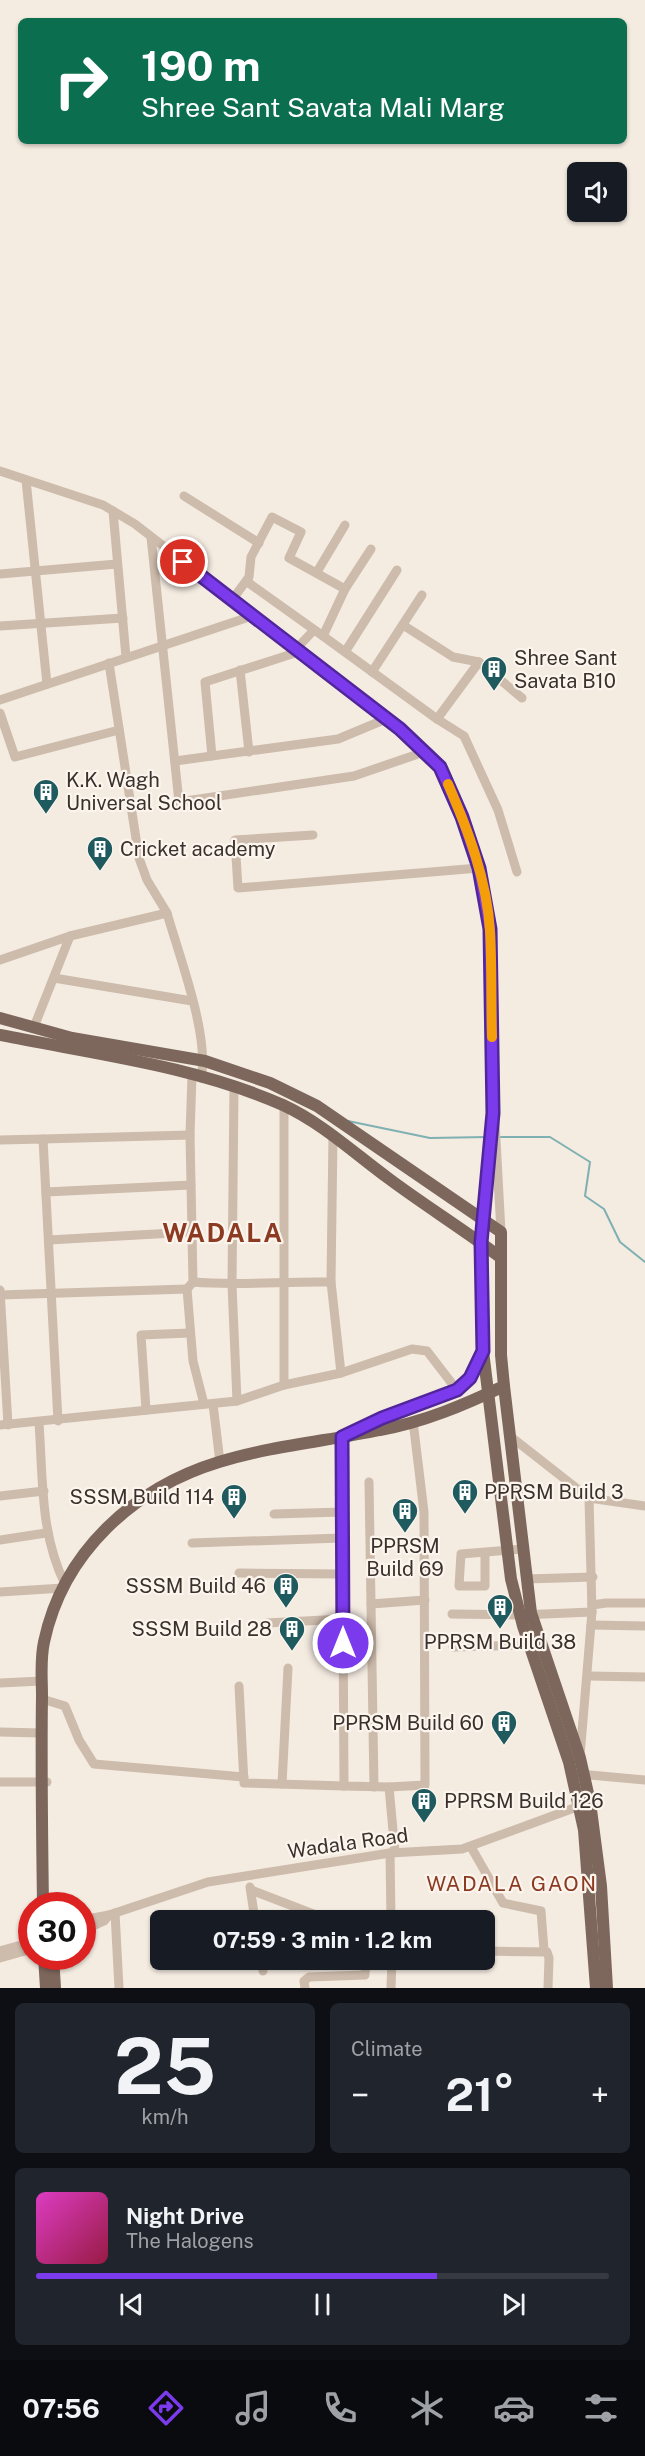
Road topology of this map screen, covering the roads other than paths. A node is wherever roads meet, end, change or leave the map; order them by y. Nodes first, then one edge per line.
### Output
1 (0, 471) edge
2 (26, 480) junction
3 (184, 496) dead end
4 (113, 511) junction
5 (345, 525) dead end
6 (151, 537) junction
7 (259, 543) junction
8 (371, 549) dead end
9 (117, 564) junction
10 (397, 570) dead end
11 (35, 571) junction
12 (317, 572) junction
13 (0, 574) edge
14 (246, 581) junction
15 (345, 589) junction
16 (422, 595) dead end
17 (232, 600) junction
18 (252, 616) junction
19 (123, 618) junction
20 (41, 624) junction
21 (403, 625) junction
22 (0, 626) edge
23 (314, 630) junction
24 (323, 636) junction
25 (163, 645) junction
26 (296, 651) junction
27 (345, 652) junction
28 (126, 657) junction
29 (479, 662) junction
30 (109, 663) junction
31 (240, 670) junction
32 (372, 672) junction
33 (47, 684) junction
34 (522, 698) dead end
35 (0, 700) edge
36 (0, 713) edge
37 (386, 718) junction
38 (437, 719) junction
39 (119, 729) junction
40 (249, 752) junction
41 (424, 752) junction
42 (212, 756) junction
43 (175, 761) junction
44 (313, 835) dead end
45 (479, 868) junction
46 (517, 872) dead end
47 (167, 913) junction
48 (70, 936) junction
49 (0, 960) edge
50 (54, 978) junction
51 (192, 1001) junction
52 (0, 1018) edge
53 (34, 1027) junction
54 (0, 1035) edge
55 (205, 1061) junction
56 (197, 1077) junction
57 (234, 1087) junction
58 (284, 1106) junction
59 (493, 1113) junction
60 (190, 1135) junction
61 (333, 1135) junction
62 (43, 1139) junction
63 (0, 1140) edge
64 (191, 1185) junction
65 (46, 1192) junction
66 (482, 1219) junction
67 (191, 1232) junction
68 (501, 1232) junction
69 (49, 1240) junction
70 (481, 1242) junction
71 (500, 1257) junction
72 (285, 1281) junction
73 (331, 1282) junction
74 (232, 1285) junction
75 (190, 1286) junction
76 (0, 1290) edge
77 (52, 1293) junction
78 (0, 1295) edge
79 (1, 1308) edge
80 (189, 1333) junction
81 (483, 1351) junction
82 (340, 1373) junction
83 (284, 1385) junction
84 (504, 1386) junction
85 (457, 1390) junction
86 (488, 1394) junction
87 (237, 1401) junction
88 (208, 1404) junction
89 (146, 1410) junction
90 (58, 1420) junction
91 (413, 1422) junction
92 (39, 1423) junction
93 (4, 1425) edge
94 (510, 1436) junction
95 (342, 1437) junction
96 (220, 1462) junction
97 (369, 1482) dead end
98 (44, 1491) junction
99 (0, 1496) edge
100 (589, 1498) junction
101 (645, 1506) edge
102 (342, 1512) junction
103 (274, 1514) dead end
104 (46, 1533) junction
105 (342, 1538) junction
106 (0, 1540) edge
107 (192, 1543) dead end
108 (523, 1549) junction
109 (508, 1551) junction
110 (485, 1553) junction
111 (238, 1573) dead end
112 (343, 1574) junction
113 (593, 1577) junction
114 (526, 1579) junction
115 (64, 1586) junction
116 (0, 1592) edge
117 (425, 1600) junction
118 (645, 1603) edge
119 (371, 1604) junction
120 (592, 1609) junction
121 (452, 1614) dead end
122 (526, 1614) junction
123 (343, 1619) junction
124 (267, 1623) dead end
125 (591, 1625) junction
126 (645, 1626) edge
127 (529, 1645) junction
128 (453, 1647) dead end
129 (288, 1668) dead end
130 (589, 1676) junction
131 (645, 1677) edge
132 (42, 1681) junction
133 (0, 1683) edge
134 (239, 1686) dead end
135 (42, 1699) junction
136 (0, 1732) edge
137 (40, 1733) junction
138 (580, 1758) junction
139 (578, 1774) junction
140 (244, 1777) junction
141 (645, 1780) edge
142 (0, 1782) edge
143 (44, 1782) junction
144 (282, 1784) junction
145 (344, 1786) junction
146 (374, 1787) junction
147 (389, 1787) junction
148 (584, 1804) junction
149 (471, 1847) junction
150 (392, 1853) junction
151 (248, 1876) junction
152 (251, 1890) junction
153 (43, 1892) edge
154 (50, 1892) edge
155 (254, 1910) edge
156 (303, 1910) edge
157 (391, 1910) edge
158 (112, 1914) junction
159 (96, 1917) edge
160 (96, 1925) edge
161 (18, 1946) edge
162 (544, 1950) junction
163 (0, 1951) edge
164 (495, 1951) edge
165 (18, 1953) edge
166 (0, 1958) edge
167 (45, 1970) edge
168 (54, 1970) edge
169 (365, 1970) edge
170 (392, 1970) edge
171 (46, 1988) edge
172 (55, 1988) edge
173 (119, 1988) edge
174 (305, 1988) edge
175 (391, 1988) edge
176 (549, 1988) edge
177 (596, 1988) edge
178 (607, 1988) edge

1 - 2 street
2 - 4 street
2 - 11 street
3 - 7 street
4 - 6 street
4 - 9 street
5 - 12 street
6 - 17 street
6 - 25 street
7 - 12 street
7 - 14 street
8 - 15 street
9 - 11 street
9 - 19 street
10 - 27 street
11 - 13 street
11 - 20 street
12 - 15 street
14 - 17 street
14 - 23 street
15 - 24 street
16 - 21 street
17 - 18 street
18 - 25 street
18 - 26 street
19 - 20 street
19 - 28 street
20 - 22 street
20 - 33 street
21 - 29 street
21 - 32 street
23 - 24 street
23 - 26 street
24 - 27 street
25 - 28 street
25 - 43 street
26 - 31 street
26 - 37 street
27 - 32 street
28 - 30 street
29 - 34 street
29 - 38 street
30 - 33 street
30 - 39 street
31 - 40 street
31 - 42 street
32 - 38 street
33 - 35 street
36 - 39 street
37 - 40 street
37 - 41 street
38 - 46 street
39 - 47 street
40 - 42 street
41 - 43 street
41 - 45 street
42 - 43 street
44 - 45 street
45 - 59 street
47 - 48 street
47 - 51 street
48 - 49 street
48 - 50 street
50 - 51 street
50 - 53 street
51 - 55 street
52 - 53 main road
53 - 55 main road
54 - 56 main road
55 - 56 street
55 - 66 main road
56 - 57 main road
56 - 60 street
57 - 58 main road
57 - 74 street
58 - 61 main road
58 - 72 street
59 - 66 street
59 - 68 street
60 - 62 street
60 - 64 street
61 - 70 main road
61 - 73 street
62 - 63 street
62 - 65 street
64 - 65 street
64 - 67 street
65 - 69 street
66 - 68 main road
66 - 70 main road
67 - 69 street
67 - 75 street
68 - 71 main road
69 - 77 street
70 - 71 main road
70 - 81 main road
71 - 84 main road
72 - 73 street
72 - 74 street
72 - 83 street
73 - 82 street
74 - 75 street
74 - 87 street
75 - 77 street
75 - 80 street
76 - 78 street
77 - 78 street
77 - 90 street
78 - 79 street
79 - 93 street
80 - 88 street
80 - 89 street
81 - 85 main road
81 - 86 main road
82 - 83 street
82 - 85 street
83 - 87 street
84 - 86 main road
84 - 94 main road
85 - 95 main road
86 - 91 main road
86 - 109 main road
87 - 88 street
88 - 89 street
88 - 96 street
89 - 90 street
90 - 92 street
91 - 95 main road
91 - 117 street
92 - 93 street
92 - 98 street
94 - 100 street
94 - 108 main road
95 - 96 main road
95 - 102 street
96 - 115 main road
97 - 119 street
98 - 99 street
98 - 104 street
100 - 101 street
100 - 113 street
102 - 103 street
102 - 105 street
104 - 106 street
104 - 115 street
105 - 107 street
105 - 112 street
108 - 109 street
108 - 114 main road
109 - 110 street
109 - 122 main road
110 - 110 street
111 - 112 street
112 - 123 street
113 - 114 street
113 - 120 street
114 - 122 main road
115 - 116 street
115 - 132 main road
117 - 119 street
117 - 147 street
118 - 120 street
119 - 146 street
120 - 122 street
120 - 125 street
121 - 122 street
122 - 127 main road
122 - 138 main road
123 - 124 street
123 - 145 street
125 - 126 street
125 - 130 street
127 - 128 street
127 - 139 main road
129 - 144 street
130 - 131 street
130 - 138 street
132 - 133 street
132 - 135 main road
134 - 140 street
135 - 137 main road
135 - 140 street
135 - 143 main road
136 - 137 street
137 - 143 main road
138 - 139 main road
139 - 141 street
139 - 148 main road
140 - 144 street
142 - 143 street
143 - 153 main road
143 - 154 main road
144 - 145 street
145 - 146 street
146 - 147 street
147 - 150 street
148 - 149 street, Wadala Road
148 - 177 main road
148 - 178 main road
149 - 150 street, Wadala Road
149 - 162 street
150 - 151 street, Wadala Road
150 - 157 street
151 - 152 street
151 - 158 street, Wadala Road
152 - 155 street
152 - 156 street
158 - 159 street, Wadala Road
158 - 160 street, Wadala Road
158 - 173 street
161 - 163 street
162 - 164 street
162 - 176 street
165 - 166 street
167 - 171 main road
168 - 172 main road
169 - 174 street
170 - 175 street

